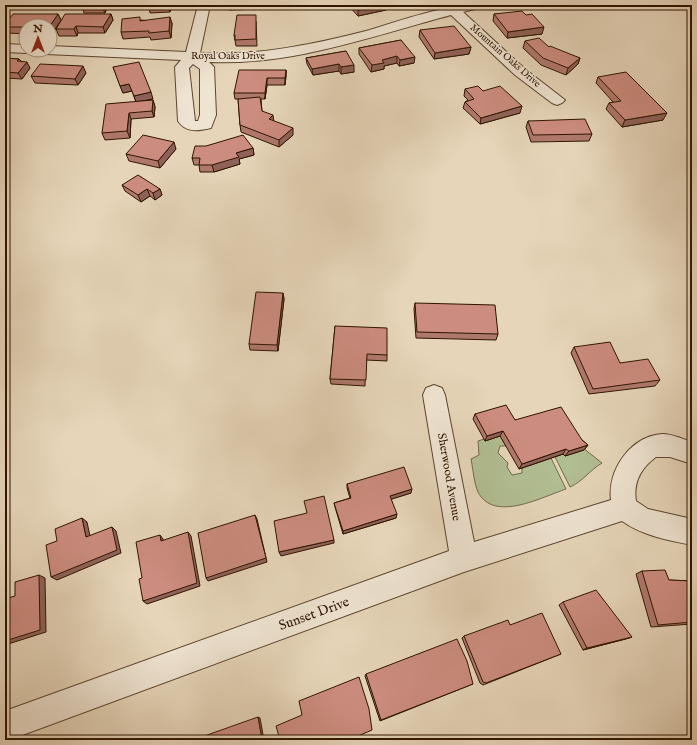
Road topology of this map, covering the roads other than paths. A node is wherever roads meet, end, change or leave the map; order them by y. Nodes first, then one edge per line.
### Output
1 (204, 5) edge
2 (475, 5) edge
3 (454, 11) junction
4 (5, 48) edge
5 (18, 49) edge
6 (58, 51) edge
7 (192, 57) junction
8 (557, 100) dead end
9 (434, 395) dead end
10 (692, 453) edge
11 (625, 508) junction
12 (692, 532) edge
13 (464, 559) junction
14 (5, 726) edge

1 - 7 street
2 - 3 street, Royal Oaks Drive
3 - 7 street, Royal Oaks Drive
3 - 8 street, Mountain Oaks Drive
4 - 5 street
6 - 7 street, Royal Oaks Drive
9 - 13 street, Sherwood Avenue
10 - 11 street
11 - 12 street
11 - 13 street, Sunset Drive
13 - 14 street, Sunset Drive

